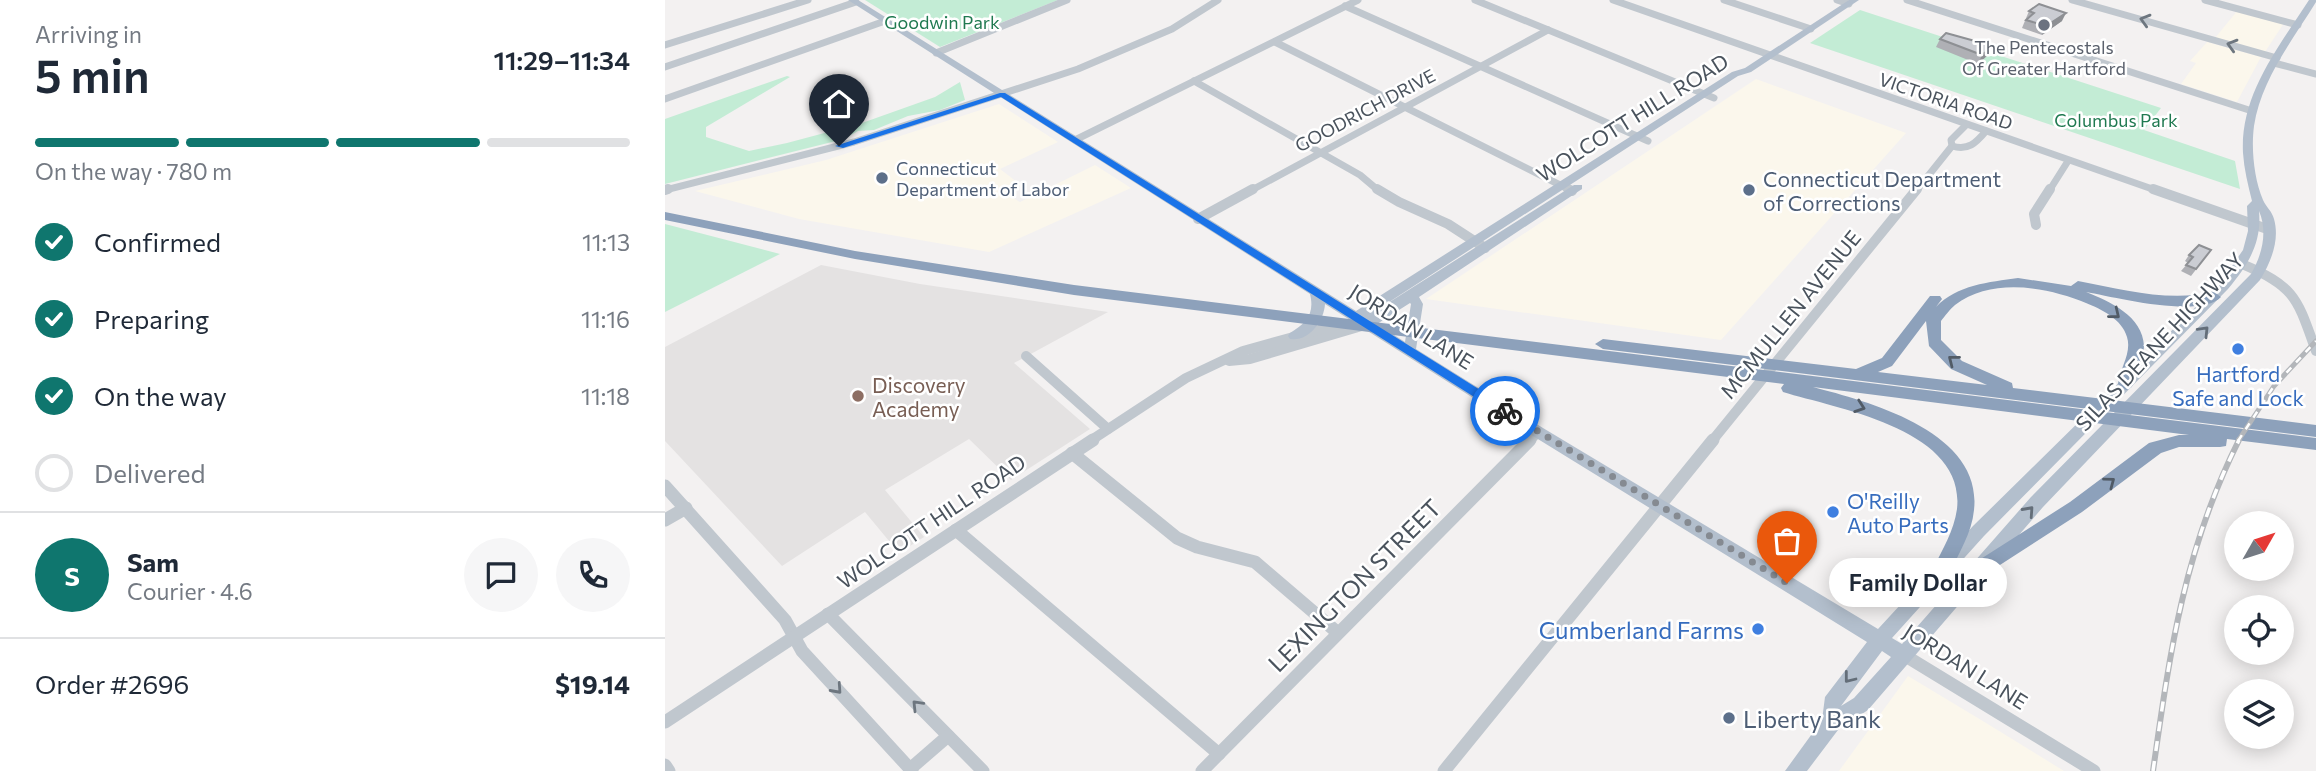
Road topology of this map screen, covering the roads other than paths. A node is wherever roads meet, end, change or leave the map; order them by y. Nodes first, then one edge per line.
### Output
1 (808, 0) edge
2 (1067, 0) edge
3 (1218, 0) edge
4 (1358, 0) edge
5 (1475, 0) edge
6 (1613, 0) edge
7 (1724, 0) edge
8 (1837, 0) edge
9 (1907, 0) edge
10 (2072, 0) edge
11 (2205, 0) edge
12 (2312, 0) edge
13 (854, 1) edge
14 (1852, 2) edge
15 (1345, 6) junction
16 (885, 21) junction
17 (2298, 25) junction
18 (1811, 29) junction
19 (1548, 30) junction
20 (1275, 41) junction
21 (665, 45) edge
22 (936, 53) junction
23 (1770, 55) junction
24 (2276, 60) junction
25 (1480, 66) junction
26 (665, 67) edge
27 (2316, 74) edge
28 (1194, 81) junction
29 (1002, 94) junction
30 (1709, 96) junction
31 (665, 99) edge
32 (1404, 106) junction
33 (2252, 111) junction
34 (1966, 125) junction
35 (1986, 131) junction
36 (1643, 139) junction
37 (1075, 140) junction
38 (1952, 146) junction
39 (1318, 154) junction
40 (2068, 161) junction
41 (1567, 189) junction
42 (665, 190) edge
43 (2258, 202) junction
44 (665, 205) edge
45 (665, 216) edge
46 (1198, 219) junction
47 (2036, 225) dead end
48 (2255, 226) junction
49 (2270, 230) junction
50 (1480, 245) junction
51 (2242, 264) junction
52 (2260, 271) junction
53 (1315, 291) junction
54 (2217, 294) junction
55 (1412, 297) junction
56 (2236, 298) junction
57 (1296, 312) junction
58 (1362, 321) junction
59 (1432, 328) junction
60 (1295, 336) junction
61 (1264, 350) junction
62 (2316, 351) edge
63 (1417, 355) junction
64 (1026, 356) dead end
65 (1843, 373) junction
66 (1767, 374) junction
67 (2126, 384) junction
68 (2038, 397) junction
69 (2076, 407) junction
70 (1108, 429) junction
71 (2221, 431) junction
72 (2316, 431) edge
73 (1538, 432) junction
74 (2316, 444) edge
75 (2316, 451) edge
76 (1072, 453) junction
77 (665, 486) edge
78 (1659, 506) junction
79 (686, 508) junction
80 (665, 520) edge
81 (956, 530) junction
82 (1942, 569) junction
83 (1972, 575) junction
84 (828, 614) junction
85 (1338, 633) junction
86 (794, 637) junction
87 (1880, 640) junction
88 (1904, 654) junction
89 (665, 722) edge
90 (1831, 723) junction
91 (948, 736) junction
92 (1219, 754) junction
93 (665, 765) edge
94 (911, 770) edge
95 (669, 771) edge
96 (983, 771) edge
97 (1202, 771) edge
98 (1444, 771) edge
99 (1795, 771) edge
100 (2094, 771) edge

1 - 21 street
2 - 22 street
3 - 29 street
4 - 15 street
5 - 19 street
6 - 23 street, VICTORIA ROAD
7 - 18 street
8 - 14 street
9 - 33 street
24 -> 10 street
11 - 17 street
12 - 17 main road
13 - 16 main road, JORDAN LANE
13 - 26 street
14 - 18 main road, WOLCOTT HILL ROAD
15 - 20 street
15 - 25 street
16 - 22 main road, JORDAN LANE
16 - 31 street
17 - 24 main road
18 - 23 main road, WOLCOTT HILL ROAD
19 - 25 street, GOODRICH DRIVE
19 - 30 street
20 - 28 street
20 - 32 street
22 - 29 main road, JORDAN LANE
23 - 30 main road, WOLCOTT HILL ROAD
23 - 34 street, VICTORIA ROAD
24 - 27 street
24 - 33 main road
25 - 32 street, GOODRICH DRIVE
25 - 36 street
28 - 37 street
28 - 39 street
29 - 37 main road, JORDAN LANE
29 - 42 street
30 - 36 main road, WOLCOTT HILL ROAD
32 - 39 street, GOODRICH DRIVE
32 - 41 street
33 - 43 main road
34 - 35 street, VICTORIA ROAD
34 - 38 street, MCMULLEN AVENUE
35 - 38 street
35 - 40 street, VICTORIA ROAD
36 - 41 main road, WOLCOTT HILL ROAD
37 - 46 main road, JORDAN LANE
38 - 78 street, MCMULLEN AVENUE
39 - 46 street, GOODRICH DRIVE
39 - 50 street
40 - 47 street
40 - 48 street, VICTORIA ROAD
41 - 50 main road, WOLCOTT HILL ROAD
43 - 48 main road, SILAS DEANE HIGHWAY
43 - 49 main road
44 - 57 highway
45 - 57 highway
46 - 53 main road, JORDAN LANE
48 - 49 street, VICTORIA ROAD
48 - 51 main road, SILAS DEANE HIGHWAY
49 - 52 main road, SILAS DEANE HIGHWAY
50 - 55 main road, WOLCOTT HILL ROAD
50 - 58 main road, WOLCOTT HILL ROAD
51 - 52 street
51 - 54 main road, SILAS DEANE HIGHWAY
52 - 56 main road, SILAS DEANE HIGHWAY
52 - 62 street
53 - 58 main road, JORDAN LANE
53 - 60 main road
54 - 56 main road
54 - 65 highway
54 - 67 main road, SILAS DEANE HIGHWAY
55 - 58 main road, WOLCOTT HILL ROAD
55 - 63 main road
83 -> 56 main road, SILAS DEANE HIGHWAY
57 - 59 highway
58 - 60 street, WOLCOTT HILL ROAD
58 - 61 street, WOLCOTT HILL ROAD
58 - 63 main road, JORDAN LANE
59 - 66 highway
59 - 66 highway
60 - 61 street, WOLCOTT HILL ROAD
61 - 70 street, WOLCOTT HILL ROAD
63 - 73 main road, JORDAN LANE
64 - 70 street
65 - 66 highway
65 - 68 highway
66 - 69 highway
66 -> 82 highway
68 -> 67 highway
67 - 82 main road, SILAS DEANE HIGHWAY
68 - 69 highway
69 - 71 highway
70 - 76 street, WOLCOTT HILL ROAD
71 - 72 highway
71 - 74 highway
71 - 75 highway
83 -> 71 highway
73 - 78 main road, JORDAN LANE
73 - 85 street, LEXINGTON STREET
76 - 81 street, WOLCOTT HILL ROAD
76 - 85 street
77 - 79 street
78 - 87 main road, JORDAN LANE
78 - 98 street, MCMULLEN AVENUE
79 - 80 street
79 - 86 street
81 - 84 street, WOLCOTT HILL ROAD
81 - 92 street
82 - 87 main road, SILAS DEANE HIGHWAY
83 - 88 main road, SILAS DEANE HIGHWAY
84 - 86 street, WOLCOTT HILL ROAD
91 -> 84 street
85 - 92 street, LEXINGTON STREET
86 - 89 street, WOLCOTT HILL ROAD
86 -> 94 street
87 - 88 main road, JORDAN LANE
87 -> 90 main road, SILAS DEANE HIGHWAY
88 - 90 main road, SILAS DEANE HIGHWAY
88 - 100 street, JORDAN LANE
90 - 99 main road, SILAS DEANE HIGHWAY
91 - 94 street
91 - 96 street
92 - 97 street, LEXINGTON STREET
93 - 95 street

